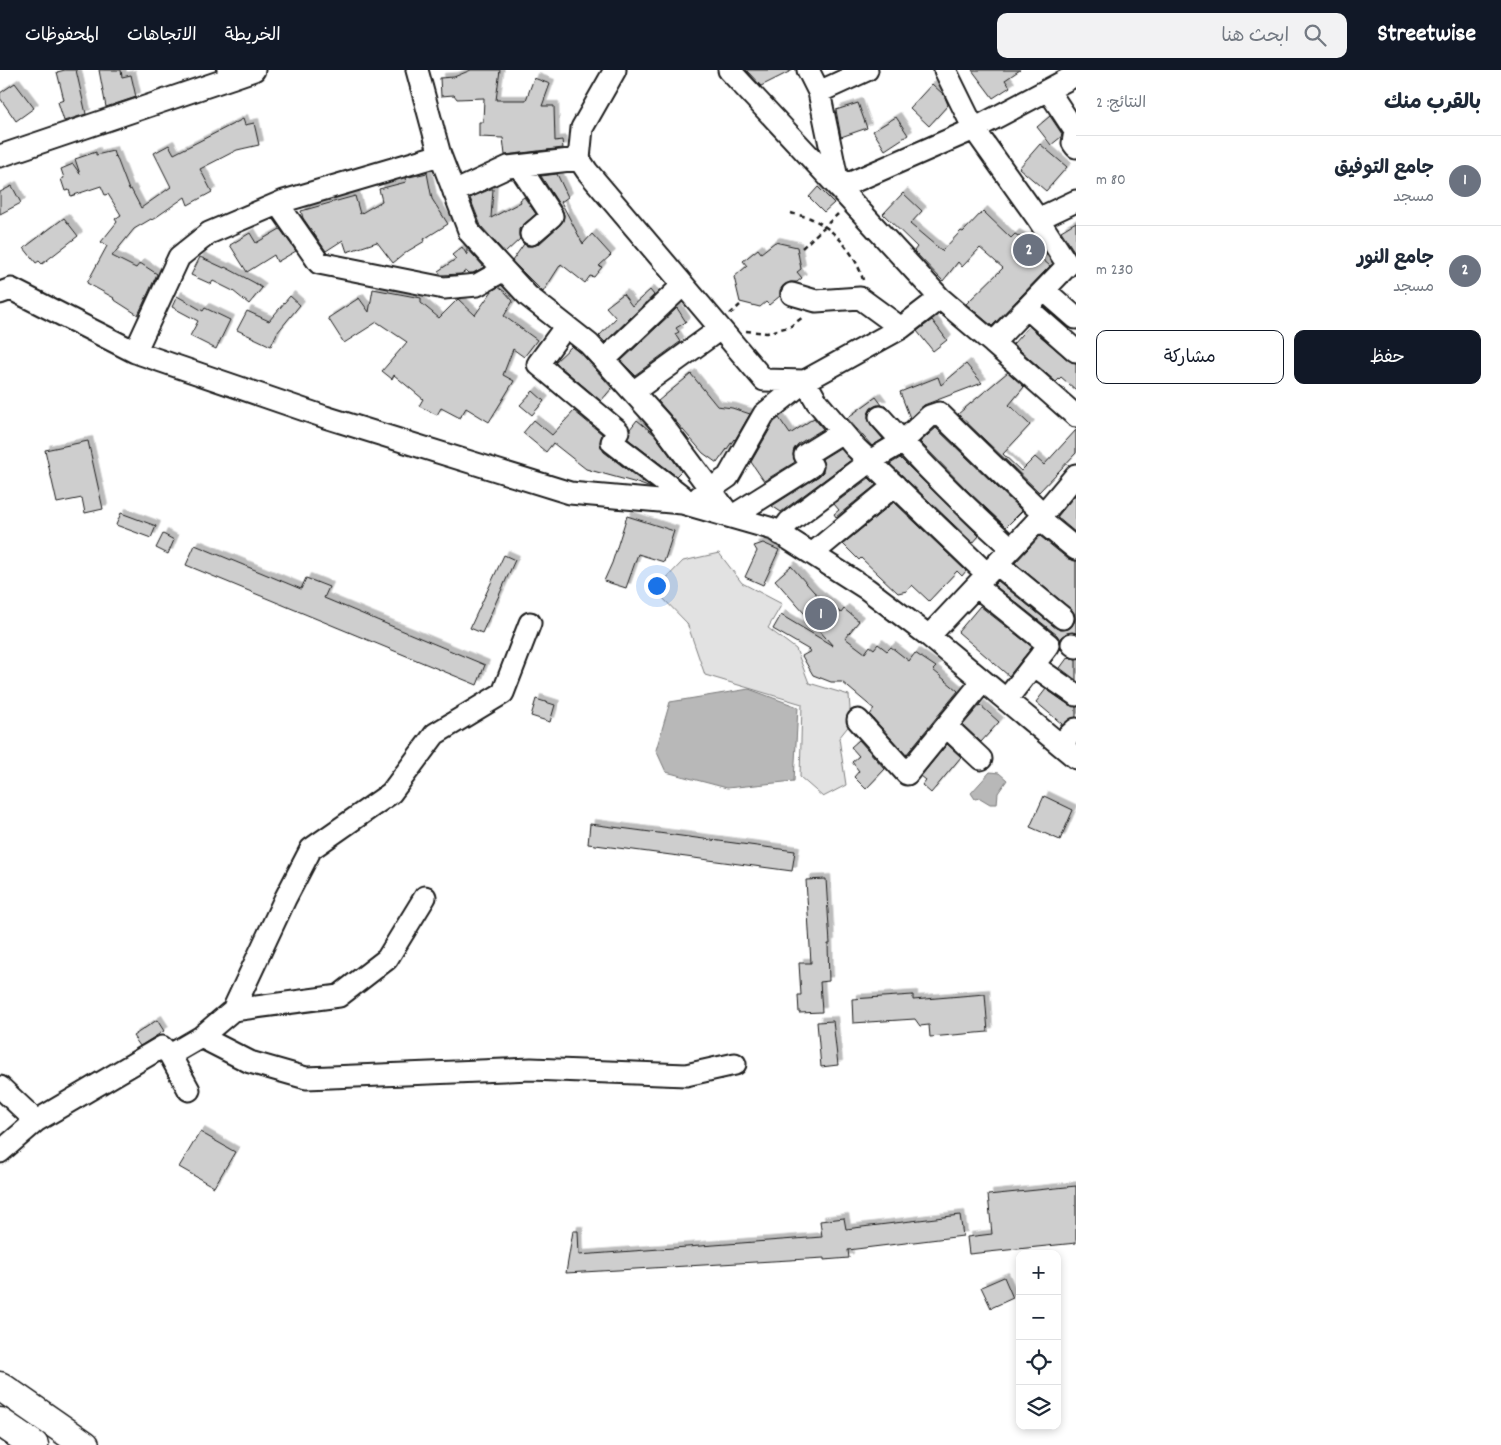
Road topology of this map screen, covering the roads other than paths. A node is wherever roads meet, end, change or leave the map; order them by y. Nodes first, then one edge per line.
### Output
1 (254, 70) edge
2 (417, 70) edge
3 (615, 70) edge
4 (728, 70) edge
5 (808, 70) edge
6 (867, 70) edge
7 (945, 70) edge
8 (229, 74) edge
9 (1076, 75) edge
10 (1048, 90) junction
11 (819, 92) junction
12 (974, 129) junction
13 (1075, 145) edge
14 (440, 155) junction
15 (0, 156) edge
16 (579, 159) junction
17 (519, 166) junction
18 (839, 188) junction
19 (454, 192) junction
20 (1076, 201) edge
21 (278, 204) junction
22 (1038, 220) junction
23 (531, 234) dead end
24 (504, 270) junction
25 (1071, 273) edge
26 (683, 285) junction
27 (4, 287) edge
28 (1044, 290) junction
29 (792, 294) dead end
30 (940, 298) junction
31 (1027, 308) junction
32 (1076, 318) edge
33 (729, 324) junction
34 (566, 326) junction
35 (901, 328) junction
36 (993, 343) junction
37 (135, 352) junction
38 (1076, 352) edge
39 (604, 360) junction
40 (805, 381) junction
41 (632, 392) junction
42 (1076, 416) edge
43 (880, 417) dead end
44 (842, 432) junction
45 (902, 442) junction
46 (870, 461) junction
47 (1076, 475) edge
48 (895, 485) junction
49 (710, 489) junction
50 (685, 504) junction
51 (1041, 516) junction
52 (731, 517) junction
53 (780, 534) junction
54 (1011, 548) junction
55 (1076, 549) edge
56 (812, 554) junction
57 (987, 575) junction
58 (1063, 618) dead end
59 (530, 623) dead end
60 (929, 636) junction
61 (1033, 665) junction
62 (983, 681) junction
63 (1076, 696) edge
64 (1006, 700) junction
65 (858, 720) dead end
66 (946, 726) junction
67 (1076, 729) edge
68 (1060, 744) junction
69 (1076, 758) edge
70 (981, 759) dead end
71 (425, 897) dead end
72 (232, 1010) junction
73 (201, 1037) junction
74 (170, 1055) junction
75 (734, 1064) dead end
76 (0, 1087) edge
77 (189, 1090) dead end
78 (36, 1121) junction
79 (0, 1152) edge
80 (0, 1386) edge
81 (0, 1422) edge
82 (34, 1445) edge
83 (85, 1445) edge

1 - 8 street
2 - 14 street
3 - 16 street
4 - 18 street
5 - 11 street
6 - 11 street
7 - 12 street
8 - 15 street
9 - 10 street
10 - 12 street
10 - 13 street
11 - 18 street
12 - 18 street
12 - 22 street
14 - 19 street
14 - 21 street
16 - 17 street
16 - 26 street
17 - 19 street
17 - 23 street
18 - 30 street
19 - 24 street
20 - 22 street
21 - 24 street
21 - 37 street
22 - 25 street
24 - 34 street
25 - 28 street
26 - 33 street
26 - 39 street
27 - 37 street
28 - 31 street
28 - 32 street
29 - 35 street
30 - 35 street
30 - 36 street
31 - 36 street
31 - 38 street
33 - 40 street
33 - 41 street
34 - 39 street
34 - 50 street
35 - 40 street
36 - 42 street
37 - 50 street
39 - 41 street
40 - 44 street
40 - 49 street
41 - 49 street
43 - 45 street
44 - 46 street
44 - 52 street
45 - 46 street
45 - 51 street
45 - 54 street
46 - 48 street
46 - 53 street
47 - 51 street
48 - 56 street
48 - 57 street
49 - 50 street
49 - 52 street
50 - 52 street
51 - 54 street
51 - 55 street
52 - 53 street
53 - 56 street
54 - 57 street
56 - 60 street
57 - 58 street
57 - 60 street
57 - 61 street
59 - 72 street
60 - 62 street
61 - 63 street
61 - 64 street
62 - 64 street
62 - 66 street
64 - 68 street
65 - 66 street
66 - 70 street
67 - 68 street
68 - 69 street
71 - 72 street
72 - 73 street
73 - 74 street
73 - 75 street
74 - 77 street
74 - 78 street
76 - 78 street
78 - 79 street
80 - 83 highway
81 - 82 highway

